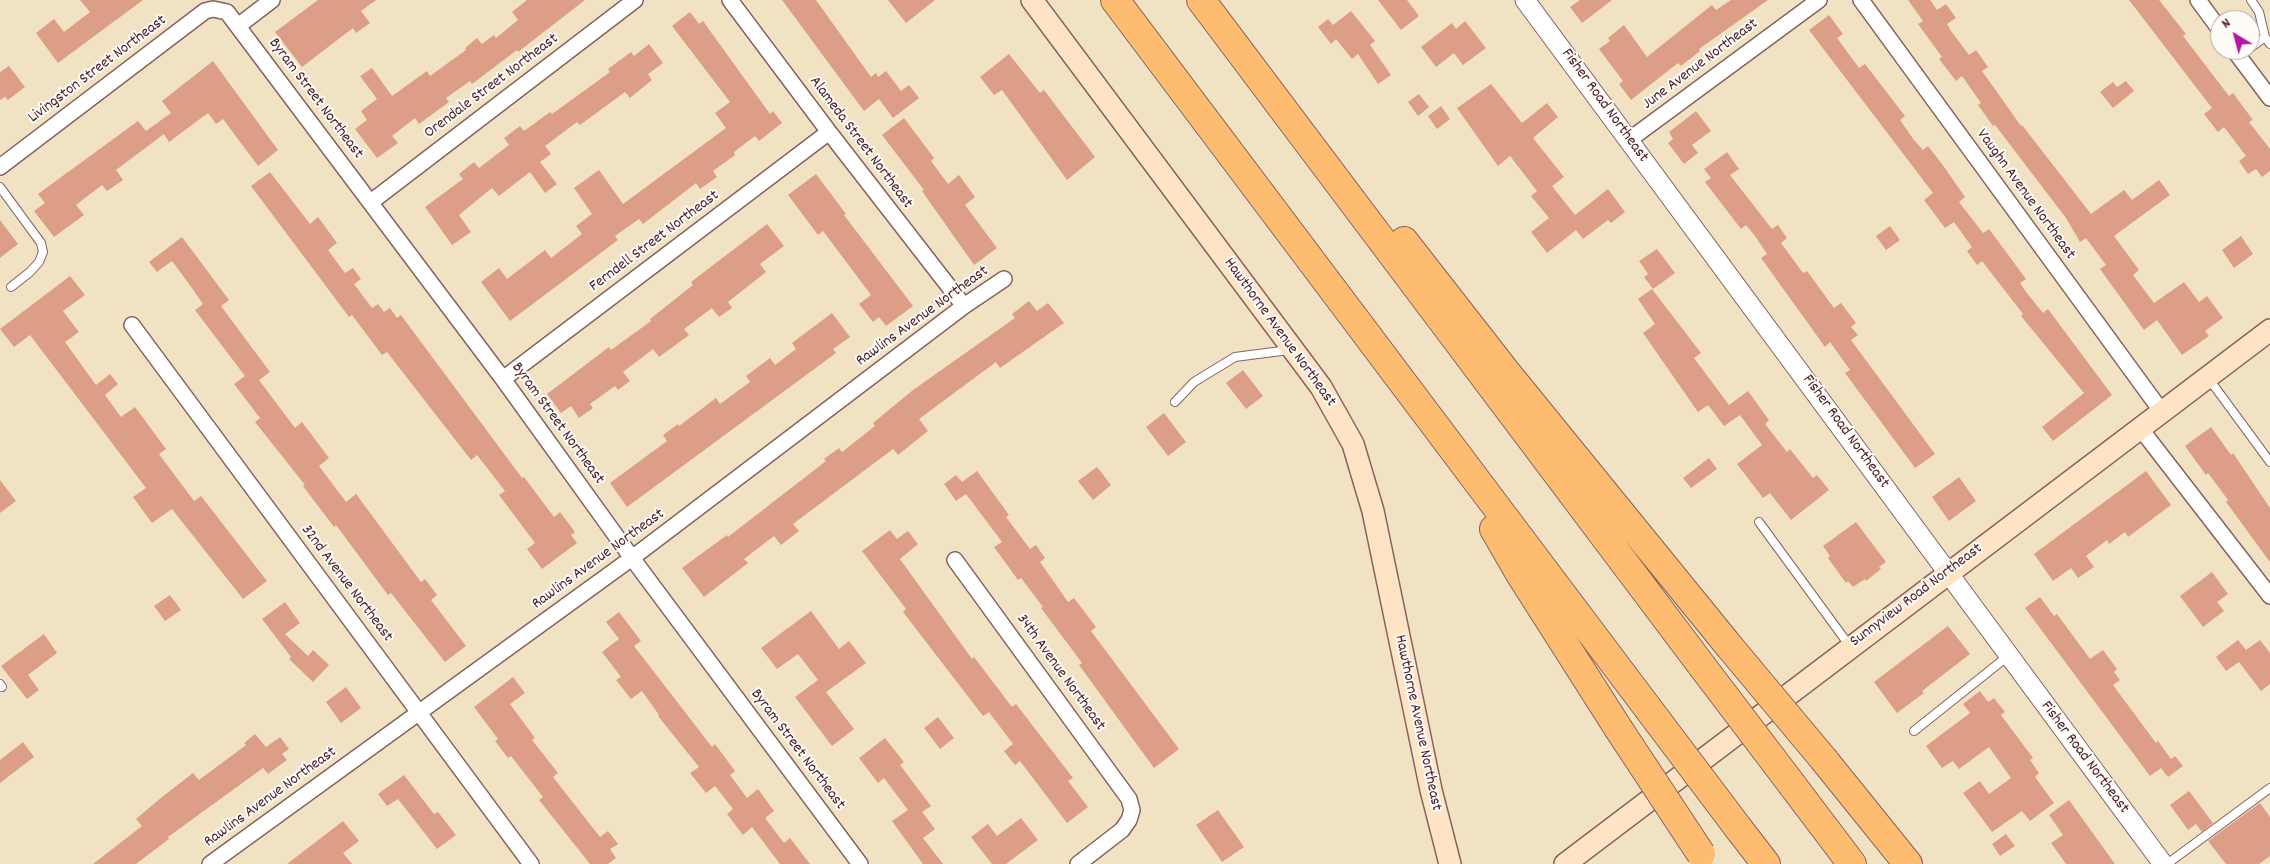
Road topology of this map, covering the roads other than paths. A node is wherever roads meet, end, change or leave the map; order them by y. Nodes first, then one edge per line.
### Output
1 (272, 0) edge
2 (635, 0) edge
3 (730, 0) edge
4 (1032, 0) edge
5 (1115, 0) edge
6 (1201, 0) edge
7 (1525, 0) edge
8 (1819, 0) edge
9 (1861, 0) edge
10 (2198, 0) edge
11 (2251, 0) edge
12 (221, 10) joint
13 (2210, 16) edge
14 (238, 26) junction
15 (2268, 40) edge
16 (2248, 60) edge
17 (2270, 98) edge
18 (829, 132) junction
19 (1304, 137) junction
20 (1629, 140) junction
21 (0, 167) edge
22 (0, 187) edge
23 (370, 202) junction
24 (1004, 279) dead end
25 (11, 287) dead end
26 (964, 306) junction
27 (132, 325) dead end
28 (2270, 330) edge
29 (1294, 350) junction
30 (2207, 377) junction
31 (503, 379) junction
32 (1175, 402) dead end
33 (2162, 412) junction
34 (1436, 428) junction
35 (2140, 428) junction
36 (2270, 462) edge
37 (1758, 522) dead end
38 (632, 558) junction
39 (955, 560) dead end
40 (1947, 574) junction
41 (2270, 596) edge
42 (1851, 647) junction
43 (2008, 656) junction
44 (419, 712) junction
45 (1914, 731) dead end
46 (2270, 788) edge
47 (1704, 859) edge
48 (210, 864) edge
49 (531, 864) edge
50 (860, 864) edge
51 (1078, 864) edge
52 (1450, 864) edge
53 (1565, 864) edge
54 (1766, 864) edge
55 (1852, 864) edge
56 (1908, 864) edge
57 (2165, 864) edge

1 - 14 street
2 - 23 street, Orendale Street Northeast
3 - 18 street, Alameda Street Northeast
4 - 29 main road, Hawthorne Avenue Northeast
5 - 34 highway
6 - 19 highway
7 - 20 street, Fisher Road Northeast
8 - 20 street, June Avenue Northeast
9 - 33 street, Vaughn Avenue Northeast
10 - 13 street
11 - 15 lane
12 - 14 street, Byram Street Northeast
12 - 21 street, Livingston Street Northeast
14 - 23 street, Byram Street Northeast
16 - 17 street
18 - 26 street, Alameda Street Northeast
18 - 31 street, Ferndell Street Northeast
19 - 55 highway, bridge
19 - 56 highway, bridge
20 - 40 street, Fisher Road Northeast
22 - 25 lane
23 - 31 street, Byram Street Northeast
24 - 26 street, Rawlins Avenue Northeast
26 - 38 street, Rawlins Avenue Northeast
27 - 44 street, 32nd Avenue Northeast
28 - 30 main road, Sunnyview Road Northeast
29 - 32 lane
29 - 52 main road, Hawthorne Avenue Northeast
30 - 33 main road, Sunnyview Road Northeast
30 - 36 lane
31 - 38 street, Byram Street Northeast
33 - 35 main road, Sunnyview Road Northeast
34 - 47 highway, bridge
34 - 54 highway, bridge
35 - 40 main road, Sunnyview Road Northeast
35 - 41 street
37 - 42 lane
38 - 44 street, Rawlins Avenue Northeast
38 - 50 street, Byram Street Northeast
39 - 51 street, 34th Avenue Northeast
40 - 42 main road, Sunnyview Road Northeast
40 - 43 street, Fisher Road Northeast
42 - 53 main road, Sunnyview Road Northeast
43 - 45 lane
43 - 57 street, Fisher Road Northeast
44 - 48 street, Rawlins Avenue Northeast
44 - 49 street, 32nd Avenue Northeast
46 - 57 lane

